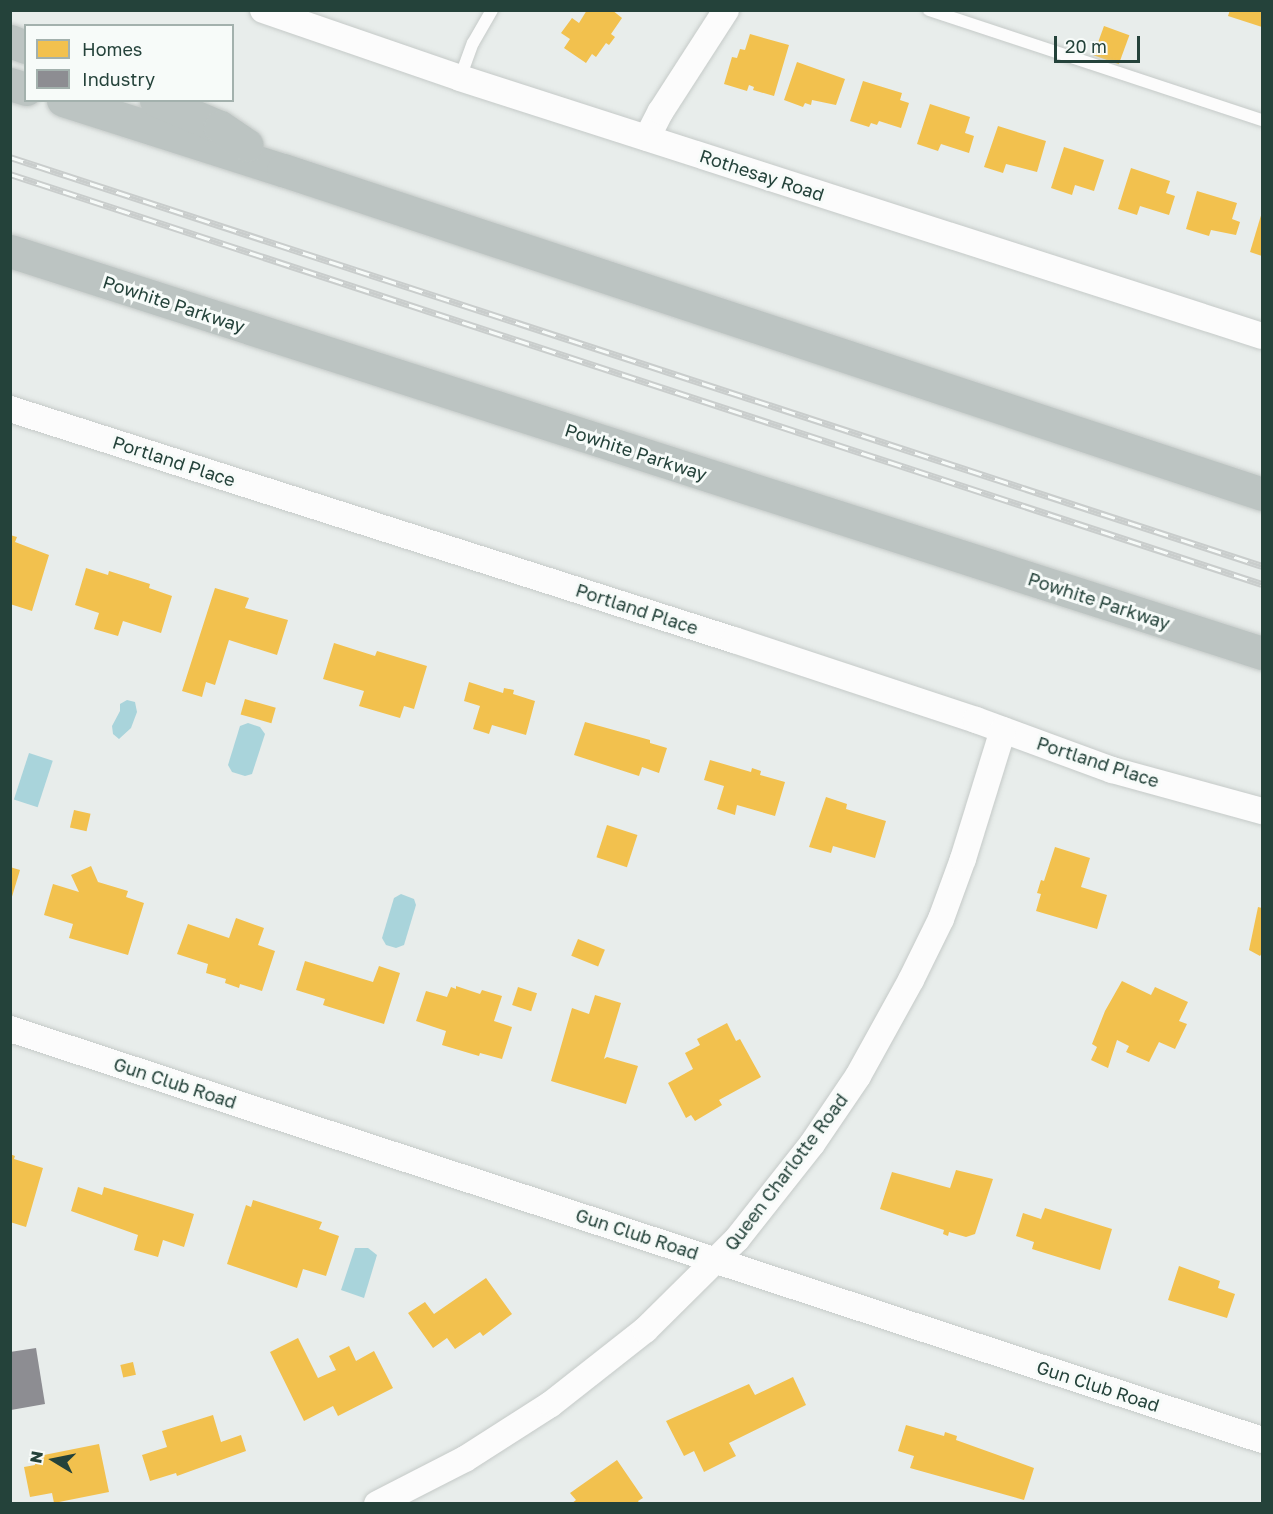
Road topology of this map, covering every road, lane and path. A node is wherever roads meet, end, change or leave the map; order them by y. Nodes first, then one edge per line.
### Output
1 (492, 10) edge
2 (726, 10) edge
3 (929, 10) edge
4 (264, 11) edge
5 (460, 78) junction
6 (69, 102) edge
7 (161, 102) edge
8 (1263, 120) edge
9 (647, 138) junction
10 (284, 170) junction
11 (10, 251) edge
12 (10, 265) edge
13 (124, 288) junction
14 (1263, 336) edge
15 (10, 409) edge
16 (1263, 494) edge
17 (1263, 653) edge
18 (1003, 730) junction
19 (1263, 810) edge
20 (10, 1029) edge
21 (718, 1260) junction
22 (1263, 1440) edge
23 (377, 1503) edge

1 - 5 lane
2 - 9 street
3 - 8 lane
4 - 5 street, Rothesay Road
5 - 9 street, Rothesay Road
6 - 10 highway
7 - 10 highway
9 - 14 street, Rothesay Road
10 - 16 highway
11 - 13 highway, Powhite Parkway
12 - 13 highway
13 - 17 highway, Powhite Parkway
15 - 18 street, Portland Place
18 - 19 street, Portland Place
18 - 21 street, Queen Charlotte Road
20 - 21 street, Gun Club Road
21 - 22 street, Gun Club Road
21 - 23 street, Queen Charlotte Road

